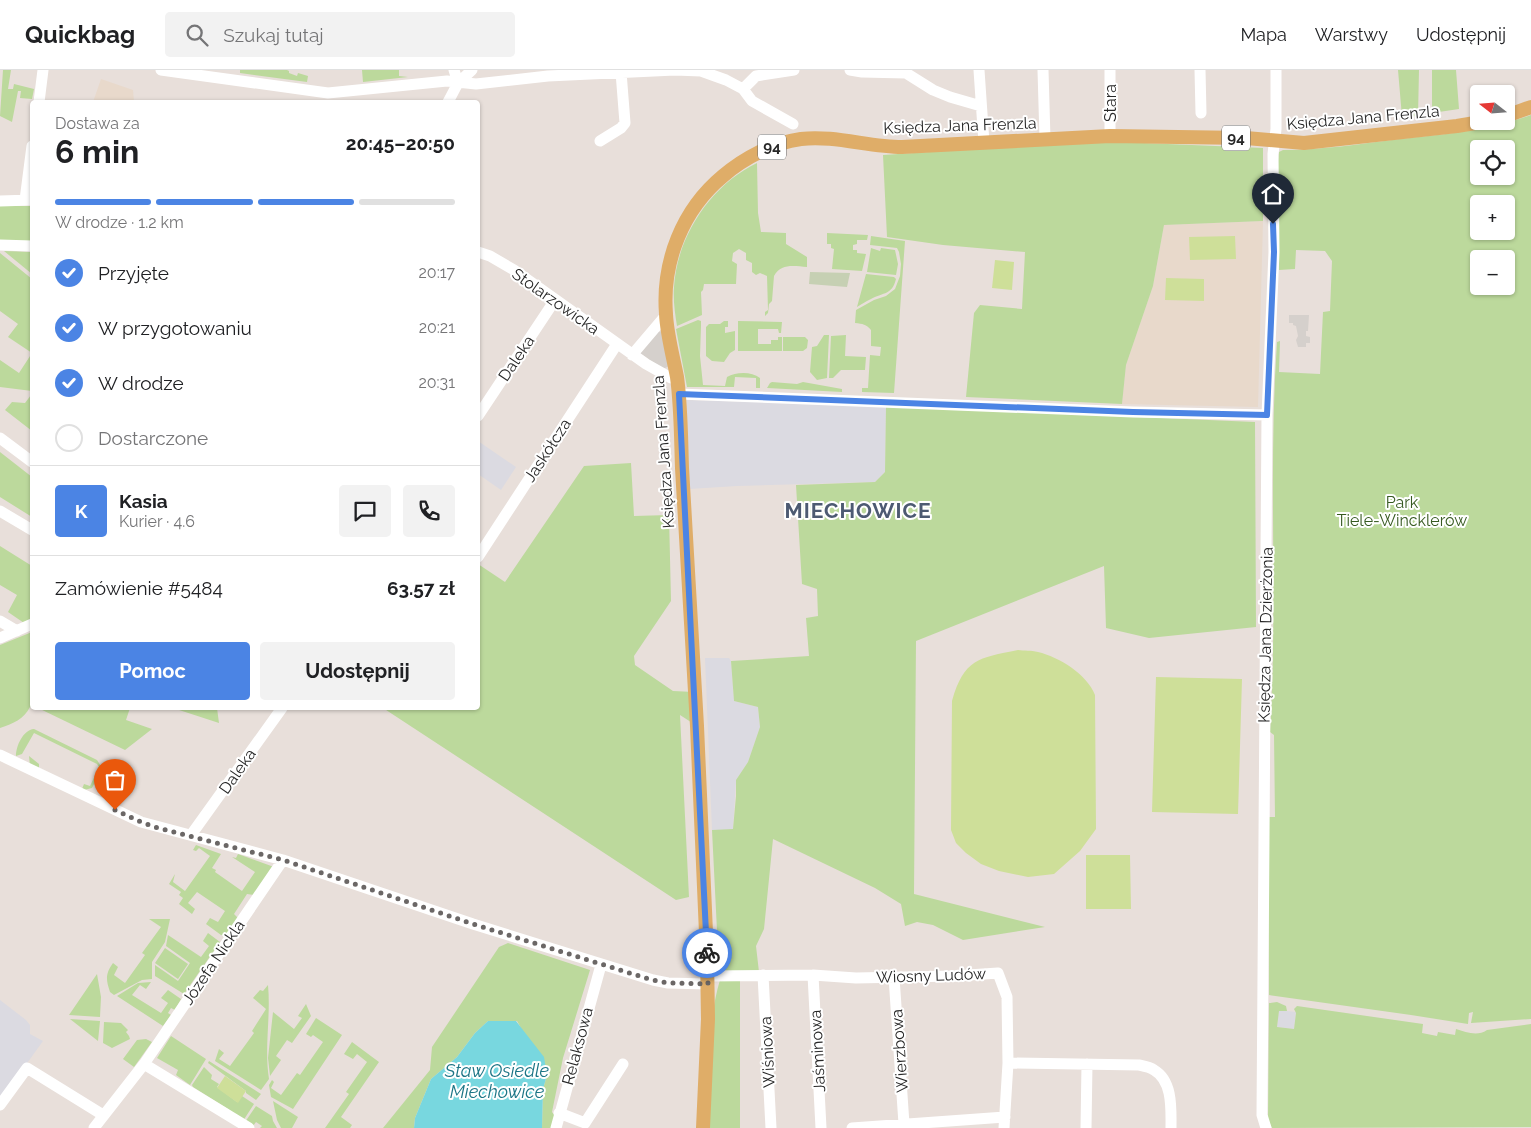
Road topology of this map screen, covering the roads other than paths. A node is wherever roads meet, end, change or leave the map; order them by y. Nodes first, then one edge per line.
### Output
1 (43, 70) edge
2 (161, 70) edge
3 (454, 70) edge
4 (472, 70) edge
5 (794, 70) edge
6 (850, 70) edge
7 (979, 70) edge
8 (1043, 70) edge
9 (1110, 70) edge
10 (1200, 70) edge
11 (1276, 70) edge
12 (862, 71) edge
13 (621, 72) junction
14 (906, 72) edge
15 (234, 75) edge
16 (458, 83) junction
17 (743, 90) junction
18 (328, 98) edge
19 (39, 100) edge
20 (449, 100) edge
21 (981, 106) junction
22 (1531, 107) edge
23 (1201, 113) dead end
24 (1515, 113) edge
25 (793, 124) dead end
26 (1470, 124) edge
27 (1110, 136) junction
28 (1045, 139) junction
29 (600, 141) dead end
30 (1274, 141) junction
31 (984, 142) junction
32 (30, 182) edge
33 (0, 200) edge
34 (29, 200) edge
35 (0, 245) edge
36 (30, 246) edge
37 (480, 253) edge
38 (555, 300) junction
39 (666, 315) junction
40 (617, 344) junction
41 (632, 355) junction
42 (676, 377) junction
43 (679, 394) junction
44 (480, 413) edge
45 (1267, 415) junction
46 (0, 438) edge
47 (30, 460) edge
48 (0, 511) edge
49 (30, 529) edge
50 (480, 554) edge
51 (0, 621) edge
52 (30, 625) edge
53 (17, 631) junction
54 (0, 638) edge
55 (281, 710) edge
56 (0, 755) edge
57 (191, 835) junction
58 (283, 860) junction
59 (601, 965) junction
60 (763, 975) junction
61 (813, 975) junction
62 (894, 977) junction
63 (708, 980) junction
64 (1008, 1063) junction
65 (144, 1064) junction
66 (623, 1064) dead end
67 (1087, 1064) junction
68 (0, 1105) edge
69 (559, 1113) junction
70 (104, 1115) junction
71 (1004, 1123) edge
72 (904, 1124) junction
73 (985, 1124) edge
74 (94, 1128) edge
75 (249, 1128) edge
76 (556, 1128) edge
77 (703, 1128) edge
78 (771, 1128) edge
79 (821, 1128) edge
80 (852, 1128) edge
81 (1086, 1128) edge
82 (1171, 1128) edge
83 (1266, 1128) edge

1 - 19 street
2 - 15 street
3 - 16 street
4 - 16 street
5 - 17 street
6 - 12 street
7 - 21 street
8 - 28 street
9 - 27 street, Stara
10 - 23 street
11 - 30 street, Księdza Jana Dzierżonia
12 - 14 street
13 - 16 street
13 - 17 street
13 - 29 street
14 - 21 street
15 - 18 street
16 - 18 street
16 - 20 street
17 - 25 street
21 - 31 street
22 - 24 main road
26 - 30 main road, Księdza Jana Frenzla / 94
27 - 28 main road, Księdza Jana Frenzla / 94
27 - 30 main road, Księdza Jana Frenzla / 94
28 - 31 main road, Księdza Jana Frenzla / 94
30 - 45 street, Księdza Jana Dzierżonia
31 - 39 main road, Księdza Jana Frenzla / 94
32 - 34 street
33 - 34 street
35 - 36 street
37 - 38 street, Stolarzowicka
38 - 40 street, Stolarzowicka
38 - 44 street, Daleka
39 - 41 street
39 - 42 main road, Księdza Jana Frenzla / 94
40 - 41 street, Stolarzowicka
40 - 50 street, Jaskółcza
41 - 42 street, Stolarzowicka
42 - 43 main road, Księdza Jana Frenzla / 94
43 - 45 street
43 - 63 main road, Księdza Jana Frenzla / 94
45 - 83 street, Księdza Jana Dzierżonia
46 - 47 street
48 - 49 street
51 - 53 street
52 - 53 street
53 - 54 street
55 - 57 street, Daleka
56 - 57 street
57 - 58 street
58 - 59 street
58 - 65 street, Józefa Nickla
59 - 63 street
59 - 69 street, Relaksowa
60 - 61 street, Wiosny Ludów
60 - 63 street, Wiosny Ludów
60 - 78 street, Wiśniowa
61 - 62 street, Wiosny Ludów
61 - 79 street, Jaśminowa
62 - 64 street, Wiosny Ludów
62 - 72 street, Wierzbowa
63 - 77 main road, Księdza Jana Frenzla / 94
64 - 67 street
64 - 71 street, Wiosny Ludów
65 - 70 street, Józefa Nickla
65 - 75 street
66 - 69 street
67 - 81 street
67 - 82 street
68 - 70 street
69 - 76 street, Relaksowa
70 - 74 street, Józefa Nickla
71 - 73 street
72 - 73 street
72 - 80 street

